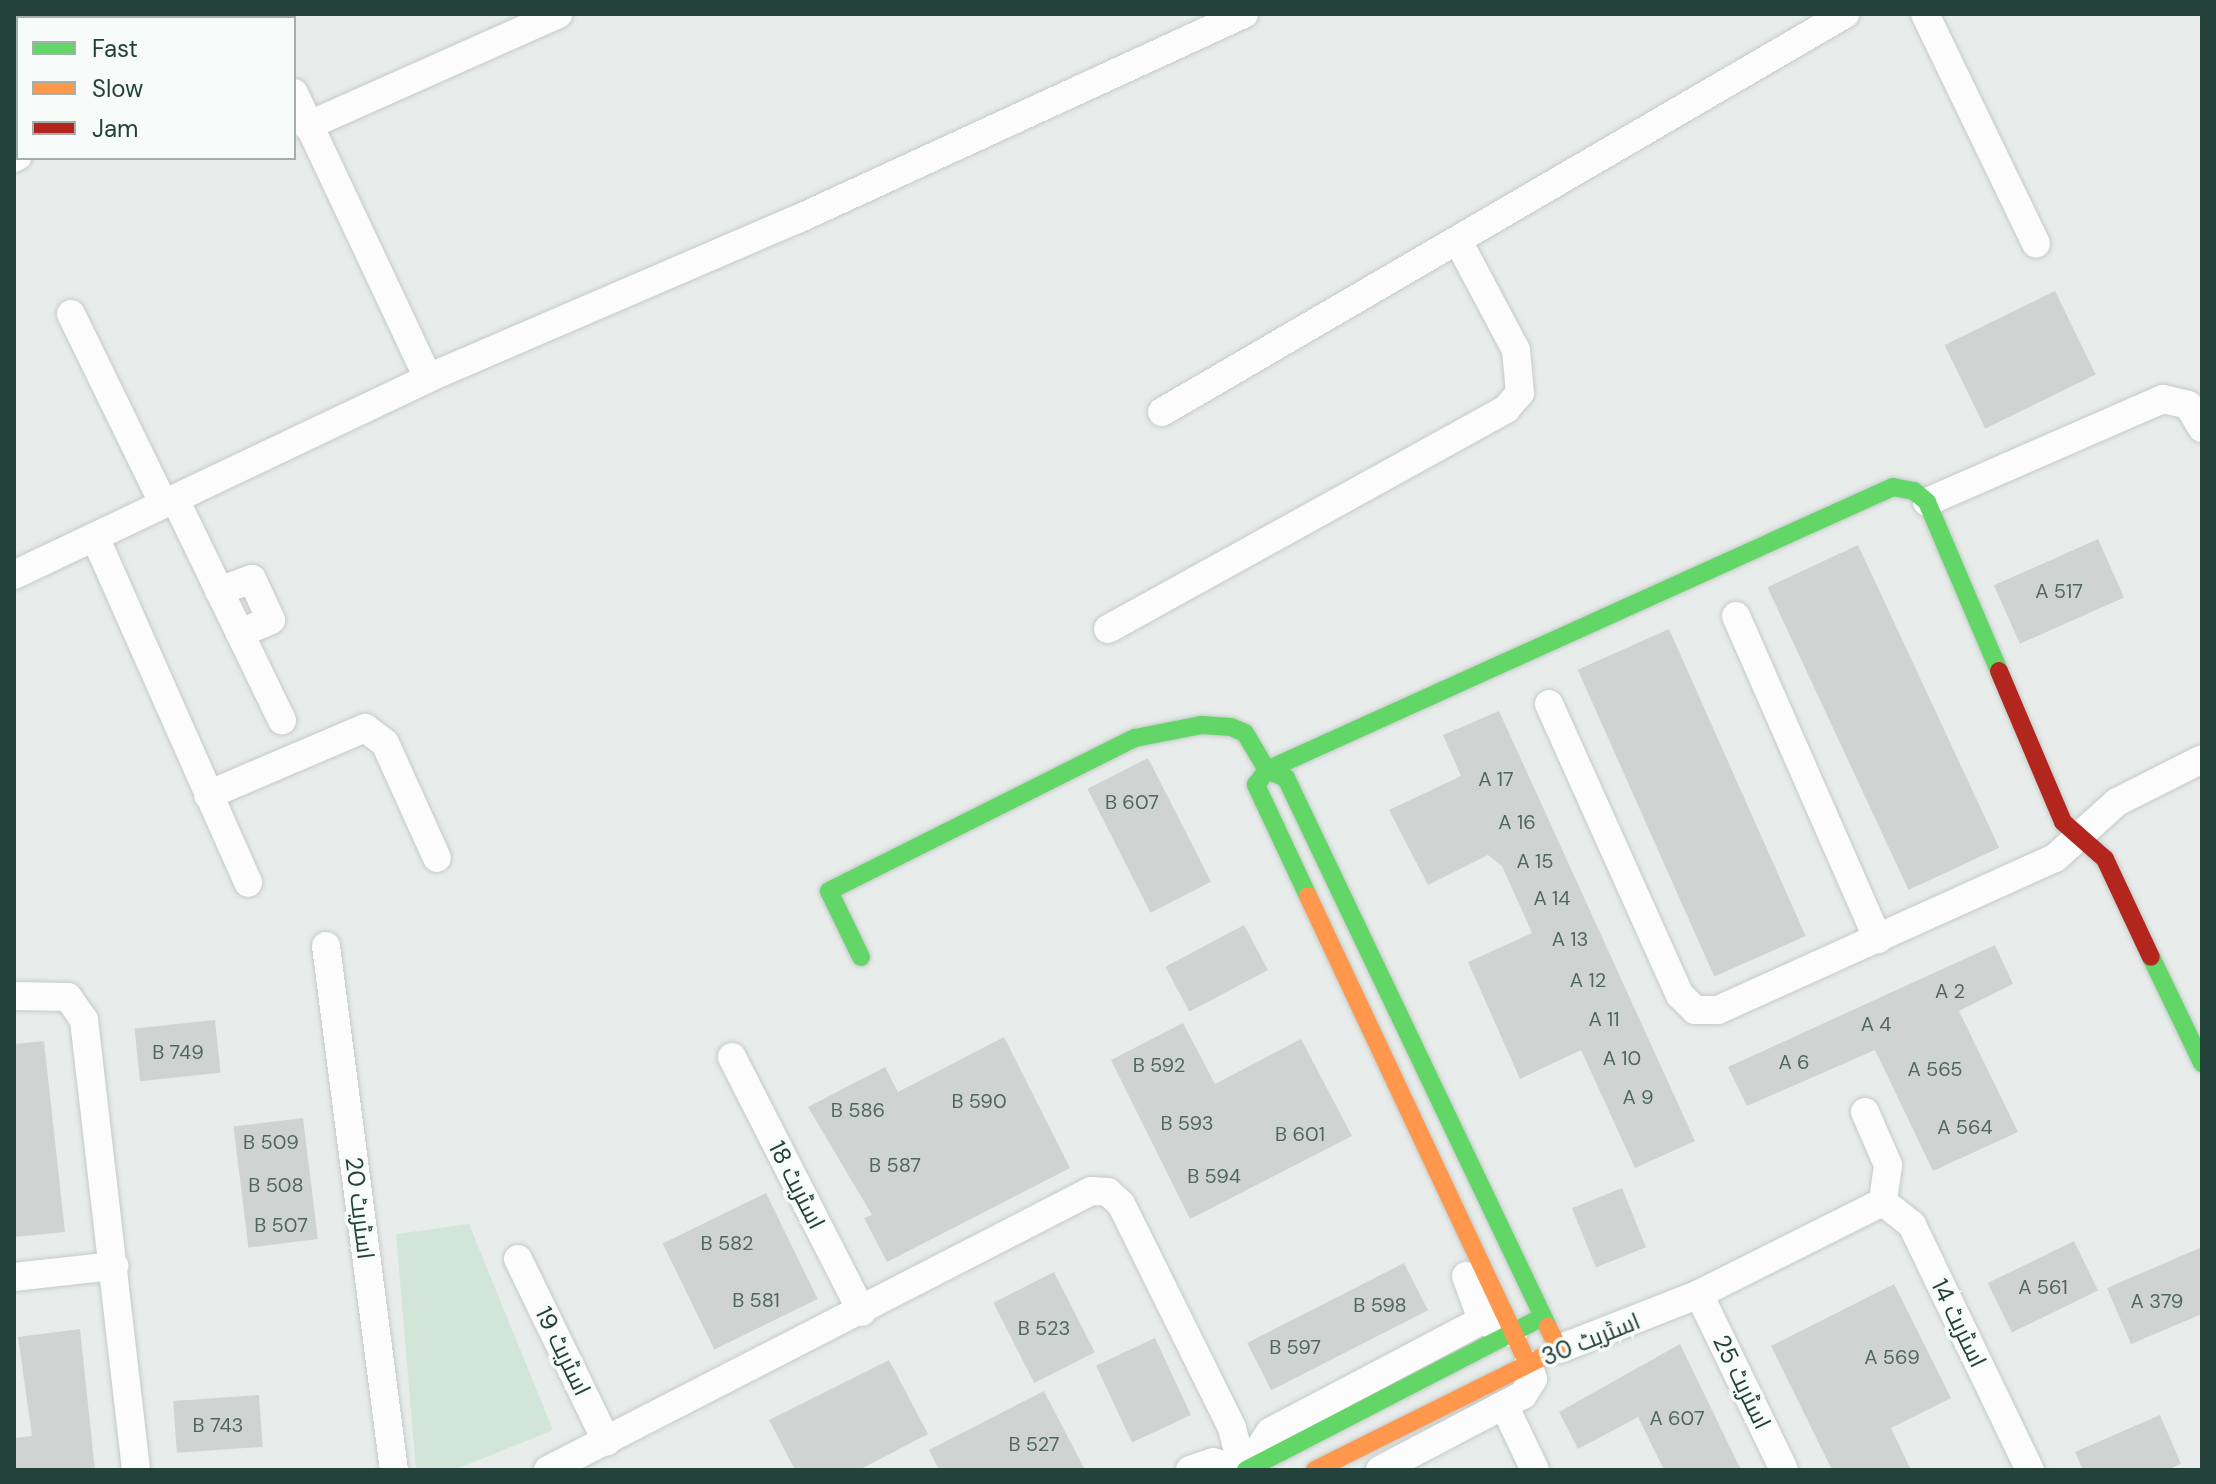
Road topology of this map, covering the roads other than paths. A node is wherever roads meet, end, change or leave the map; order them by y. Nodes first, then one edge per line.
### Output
1 (558, 14) edge
2 (1244, 14) edge
3 (1845, 14) edge
4 (1925, 14) edge
5 (296, 98) edge
6 (307, 126) junction
7 (1458, 241) junction
8 (2036, 244) dead end
9 (71, 314) dead end
10 (428, 378) junction
11 (1162, 412) dead end
12 (2202, 428) edge
13 (169, 501) junction
14 (1927, 502) junction
15 (95, 537) junction
16 (14, 575) edge
17 (1736, 616) dead end
18 (1108, 629) dead end
19 (1549, 704) dead end
20 (282, 720) dead end
21 (2202, 759) edge
22 (1267, 770) junction
23 (208, 795) junction
24 (2084, 836) junction
25 (437, 858) dead end
26 (248, 883) dead end
27 (1878, 939) junction
28 (326, 946) dead end
29 (861, 957) dead end
30 (14, 996) edge
31 (732, 1057) dead end
32 (2202, 1063) edge
33 (1865, 1112) dead end
34 (1875, 1204) junction
35 (518, 1259) dead end
36 (114, 1266) junction
37 (1466, 1276) dead end
38 (14, 1277) edge
39 (1699, 1294) junction
40 (862, 1312) junction
41 (1542, 1316) junction
42 (1482, 1320) junction
43 (1513, 1333) junction
44 (1559, 1349) junction
45 (1528, 1364) junction
46 (1504, 1405) junction
47 (607, 1442) junction
48 (1252, 1468) edge
49 (136, 1470) edge
50 (394, 1470) edge
51 (548, 1470) edge
52 (1190, 1470) edge
53 (1315, 1470) edge
54 (1380, 1470) edge
55 (1535, 1470) edge
56 (1784, 1470) edge
57 (2030, 1470) edge

1 - 6 street
2 - 10 street
3 - 7 street
4 - 8 street
5 - 6 street
6 - 10 street
7 - 11 street
7 - 18 street
9 - 13 street
10 - 13 street
12 - 14 street
13 - 15 street
13 - 20 street
14 - 22 street
14 - 24 street
15 - 16 street
15 - 23 street
17 - 27 street
19 - 27 street
21 - 24 street
22 - 29 street
22 - 41 street
22 - 43 street
23 - 25 street
23 - 26 street
24 - 27 street
24 - 32 street
28 - 50 street, اسٹریٹ 20
30 - 36 street
31 - 40 street, اسٹریٹ 18
33 - 34 street
34 - 39 street, اسٹریٹ 30
34 - 57 street, اسٹریٹ 14
35 - 47 street, اسٹریٹ 19
36 - 38 street
36 - 49 street
37 - 42 street
39 - 44 street, اسٹریٹ 30
39 - 56 street, اسٹریٹ 25
40 - 47 street
40 - 48 street
41 - 43 street, اسٹریٹ 30
41 - 44 street
42 - 43 street
42 - 48 street
43 - 45 street
43 - 48 street, اسٹریٹ 30
44 - 45 street, اسٹریٹ 30
45 - 46 street
45 - 53 street, اسٹریٹ 30
46 - 54 street
46 - 55 street
47 - 51 street
48 - 52 street

